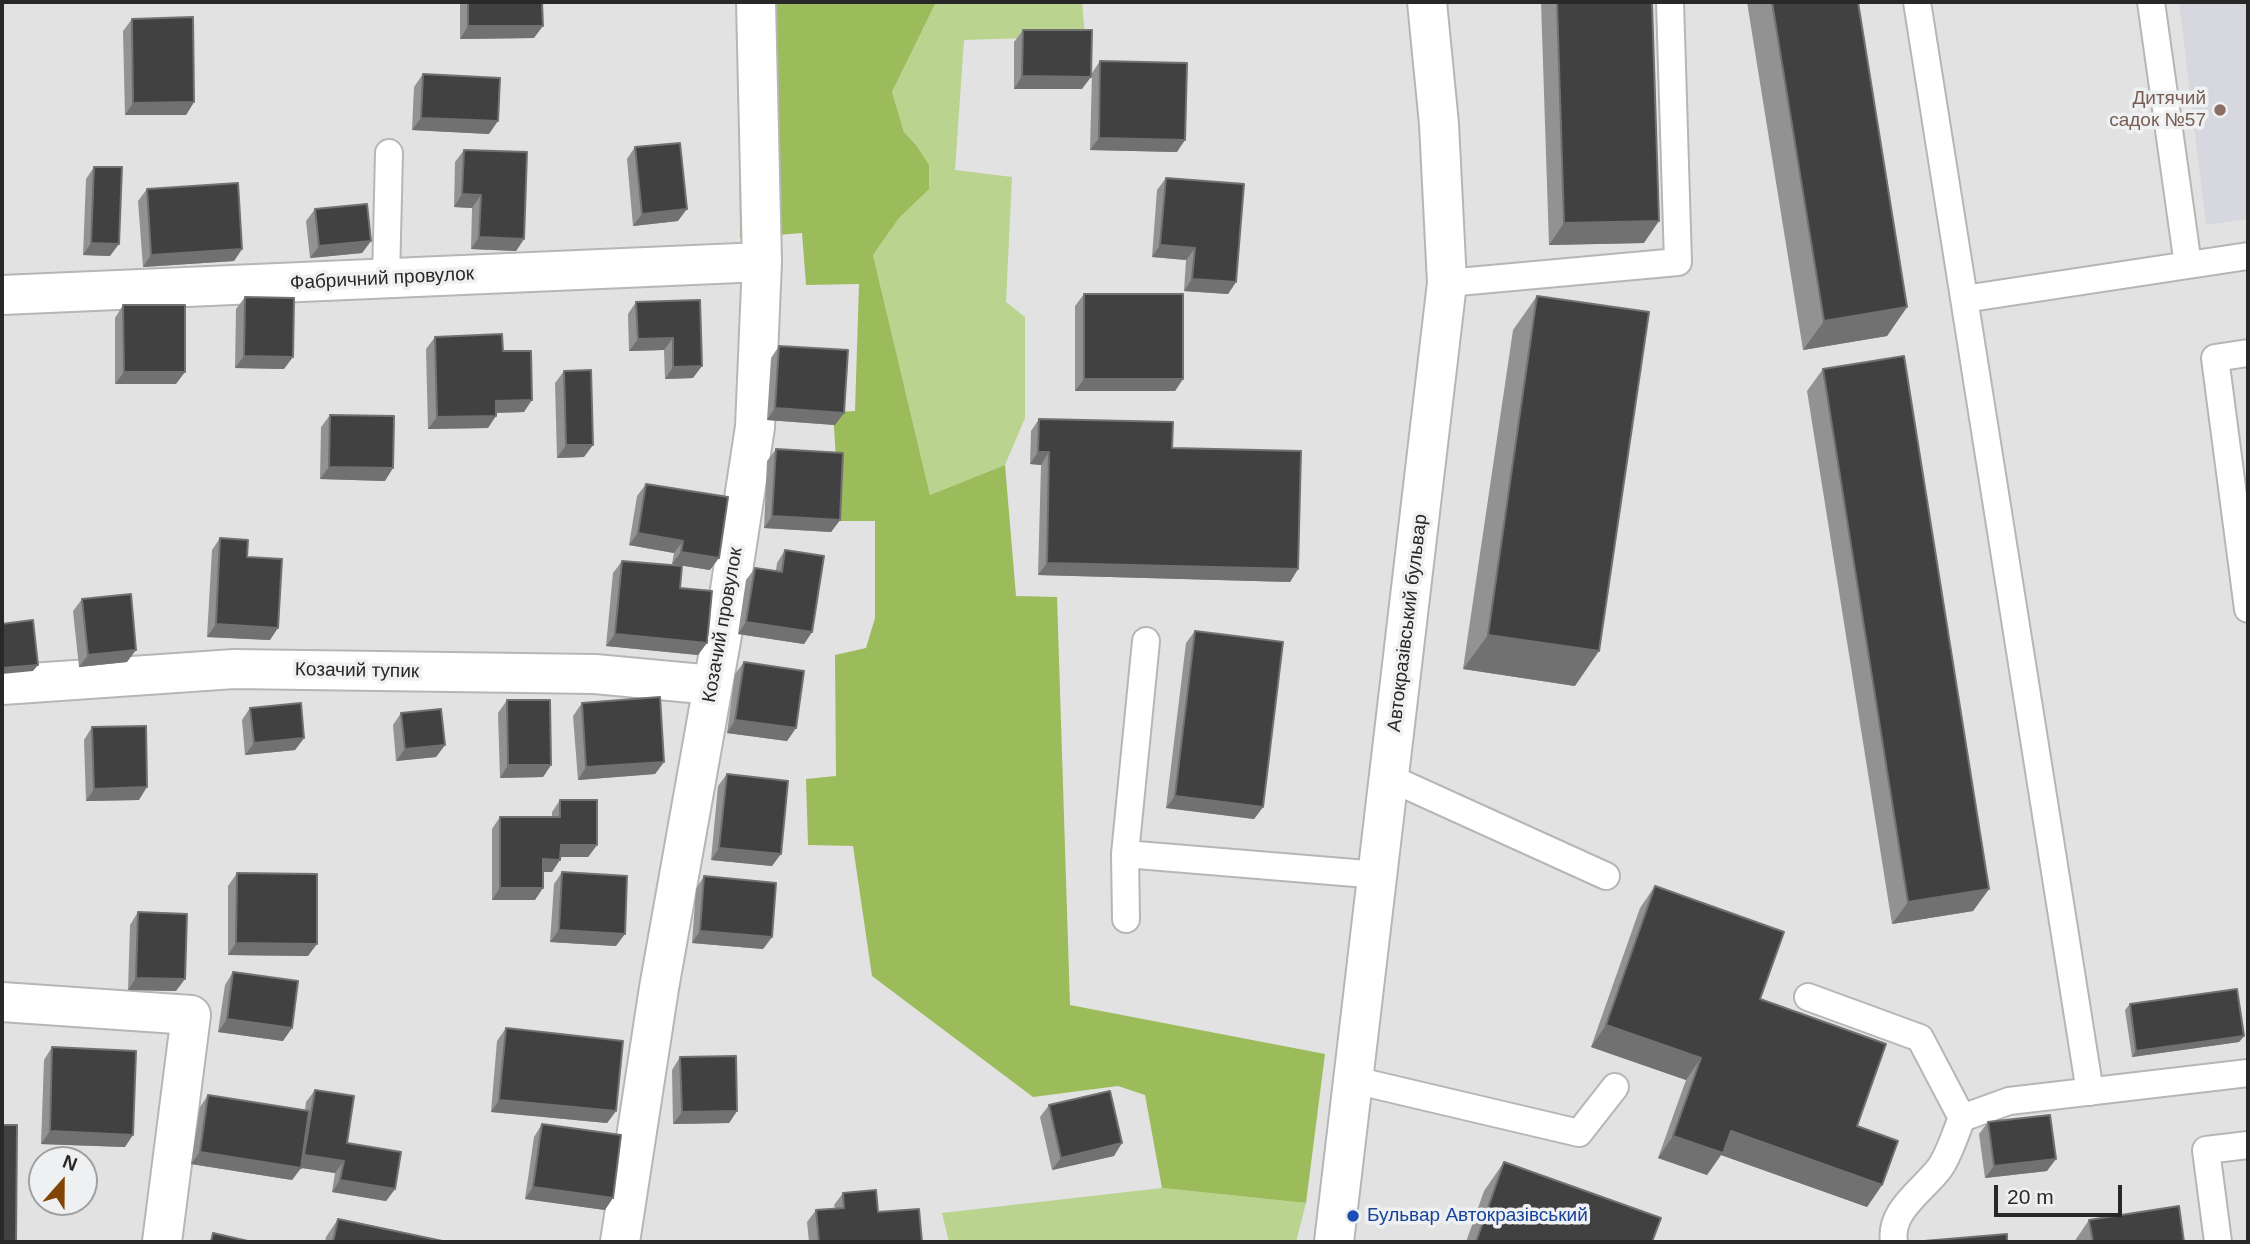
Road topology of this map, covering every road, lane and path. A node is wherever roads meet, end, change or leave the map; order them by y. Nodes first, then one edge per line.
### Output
1 (756, 2) edge
2 (1427, 2) edge
3 (1670, 2) edge
4 (1917, 2) edge
5 (2151, 2) edge
6 (389, 153) dead end
7 (2248, 256) edge
8 (762, 262) junction
9 (2188, 265) junction
10 (386, 279) junction
11 (1447, 283) junction
12 (2, 295) edge
13 (1964, 299) junction
14 (2248, 353) edge
15 (2248, 609) edge
16 (1146, 640) dead end
17 (2, 685) edge
18 (713, 685) junction
19 (1390, 778) junction
20 (1125, 854) junction
21 (1378, 875) junction
22 (1606, 876) dead end
23 (1126, 919) dead end
24 (1808, 997) dead end
25 (2, 1002) edge
26 (2248, 1073) edge
27 (1354, 1080) junction
28 (1615, 1087) dead end
29 (2090, 1092) junction
30 (1962, 1118) junction
31 (2248, 1145) edge
32 (162, 1242) edge
33 (620, 1242) edge
34 (1335, 1242) edge
35 (1894, 1242) edge
36 (2218, 1242) edge

1 - 8 street, Козачий провулок
2 - 11 street, Автокразівський бульвар
3 - 11 lane
4 - 13 lane
5 - 9 lane
6 - 10 lane
7 - 9 lane
8 - 10 street, Фабричний провулок
8 - 18 street, Козачий провулок
9 - 13 lane
10 - 12 street, Фабричний провулок
11 - 19 street, Автокразівський бульвар
13 - 29 lane
14 - 15 lane
16 - 20 lane
17 - 18 street, Козачий тупик
18 - 33 street, Козачий провулок
19 - 21 street, Автокразівський бульвар
19 - 22 lane
20 - 21 lane
20 - 23 lane
21 - 27 street, Автокразівський бульвар
24 - 30 lane
25 - 32 street
26 - 29 lane
27 - 28 lane
27 - 34 street, Автокразівський бульвар
29 - 30 lane
30 - 35 lane
31 - 36 lane

